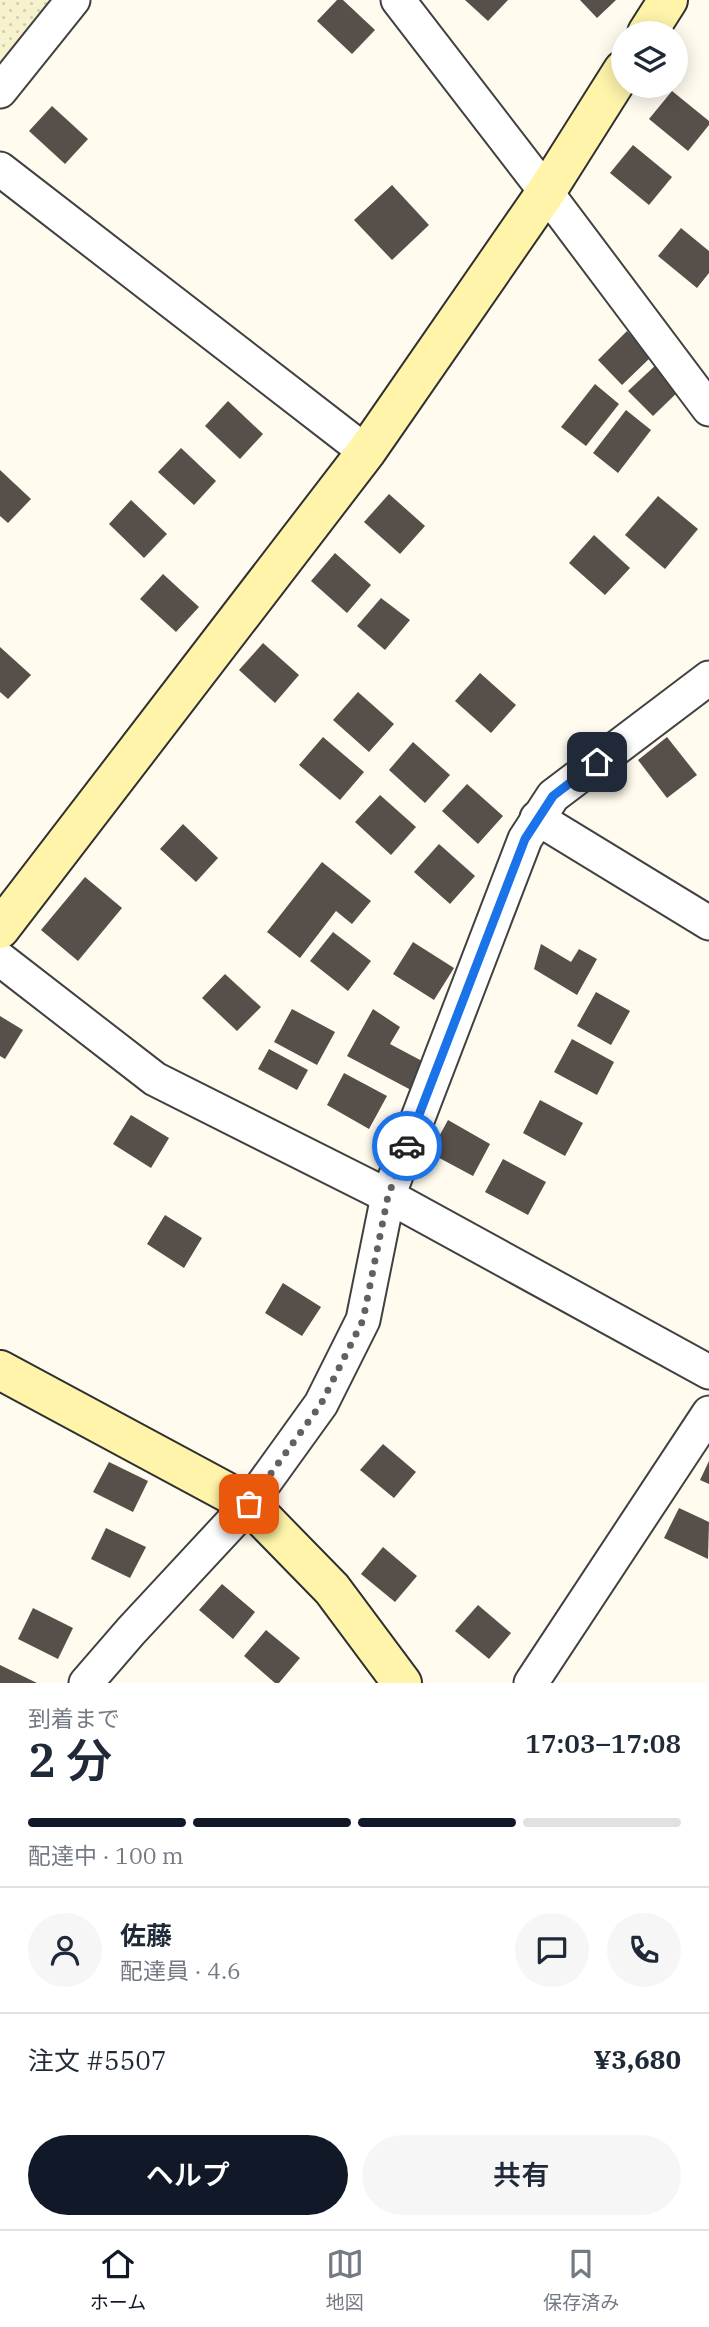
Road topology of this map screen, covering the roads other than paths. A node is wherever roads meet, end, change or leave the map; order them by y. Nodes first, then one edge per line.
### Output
1 (73, 0) edge
2 (398, 0) edge
3 (668, 0) edge
4 (654, 21) edge
5 (611, 89) edge
6 (0, 91) edge
7 (0, 169) edge
8 (546, 191) junction
9 (709, 409) edge
10 (366, 452) junction
11 (709, 678) edge
12 (537, 818) junction
13 (709, 923) edge
14 (0, 929) edge
15 (0, 959) edge
16 (388, 1196) junction
17 (0, 1370) edge
18 (709, 1372) edge
19 (709, 1413) edge
20 (249, 1504) junction
21 (86, 1683) edge
22 (402, 1683) edge
23 (531, 1683) edge

1 - 6 street
2 - 8 street
3 - 4 street
5 - 8 street
7 - 10 street
8 - 9 street
8 - 10 street
10 - 14 street
11 - 12 street
12 - 13 street
12 - 16 street
15 - 16 street
16 - 18 street
16 - 20 street
17 - 20 street
19 - 23 street
20 - 21 street
20 - 22 street

